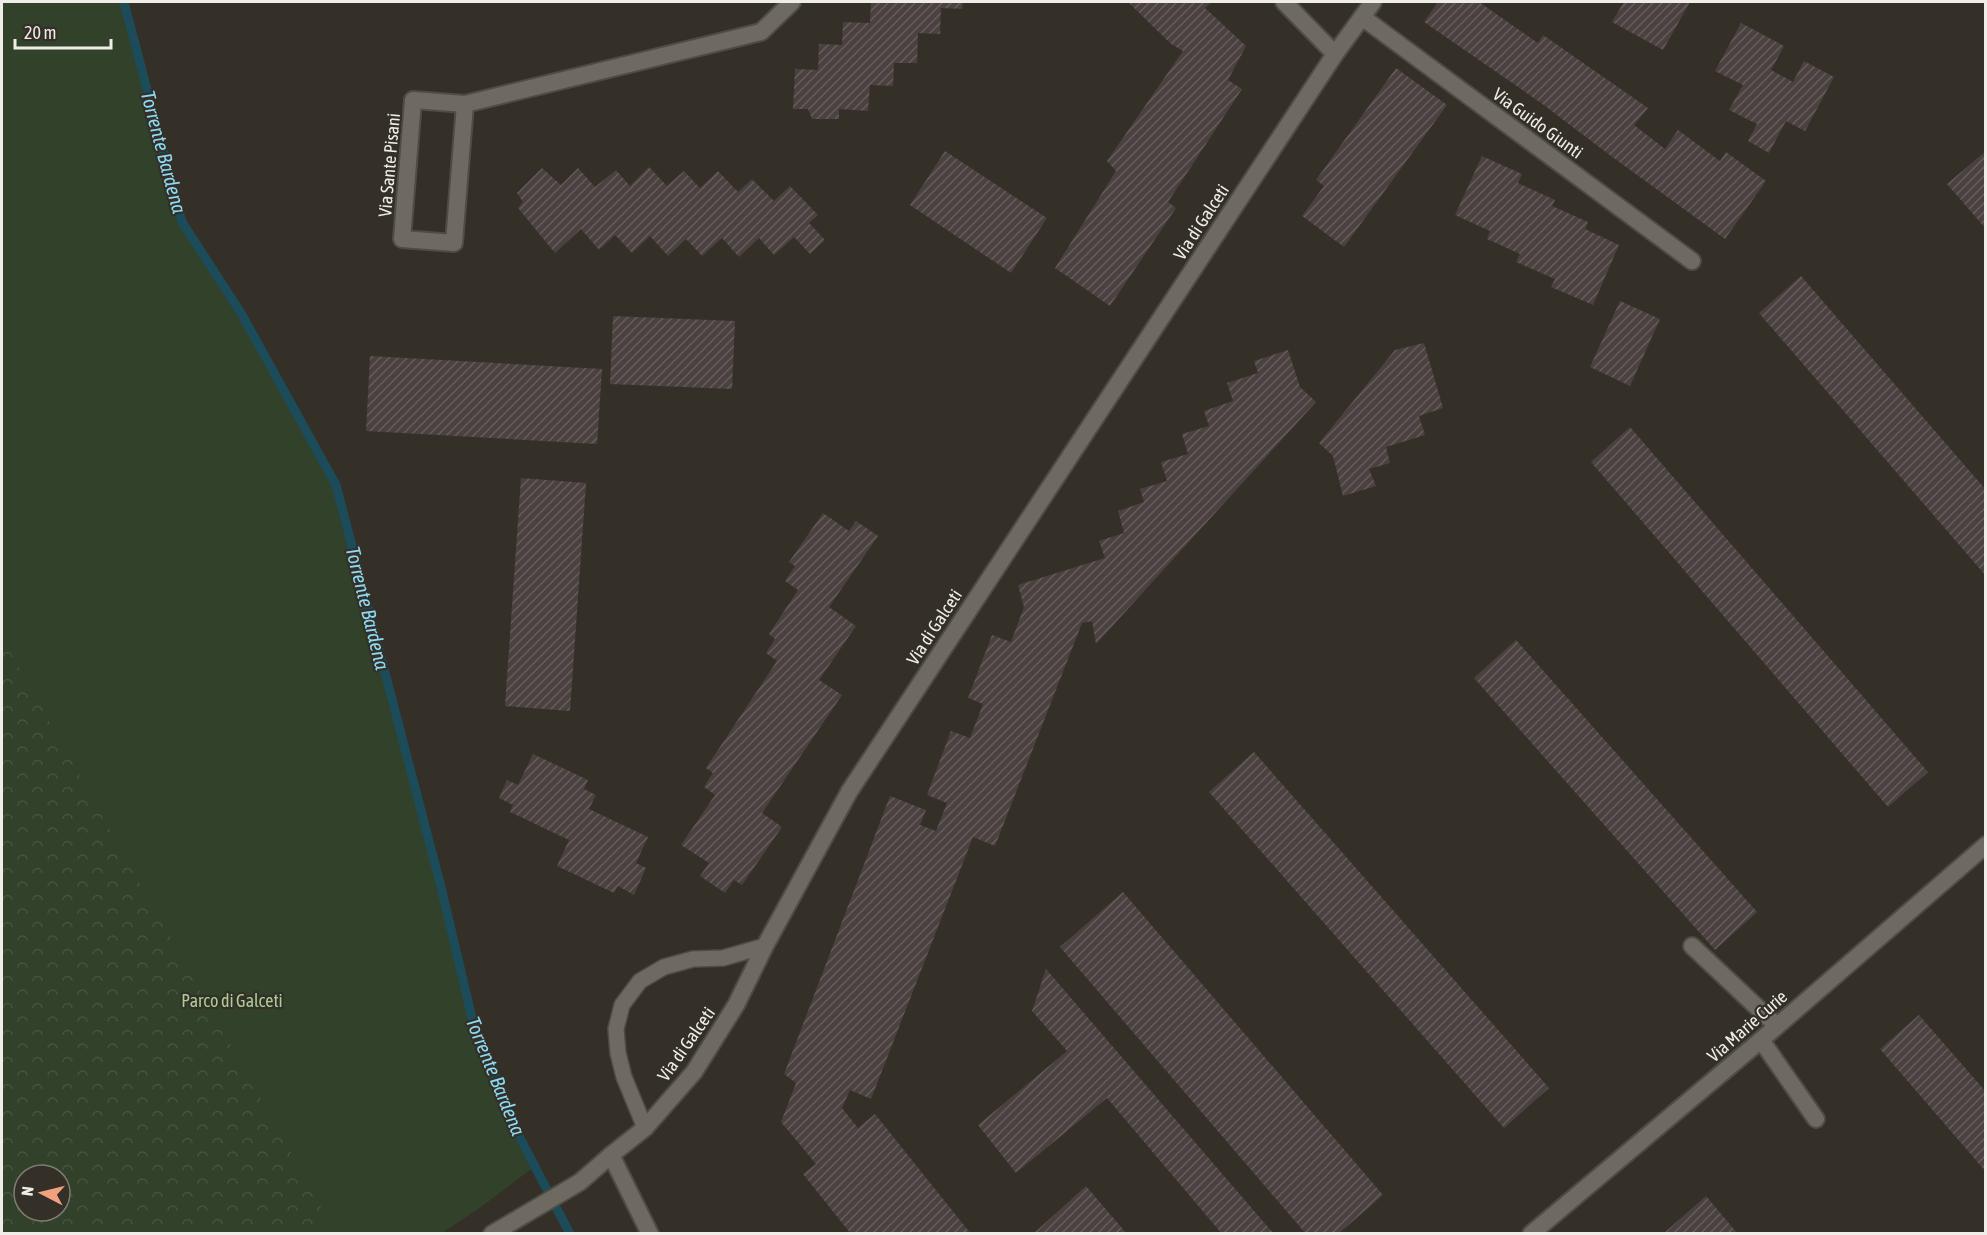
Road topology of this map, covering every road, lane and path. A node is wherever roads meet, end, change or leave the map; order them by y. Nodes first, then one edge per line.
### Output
1 (792, 2) edge
2 (1284, 2) edge
3 (1373, 2) edge
4 (1362, 17) junction
5 (1335, 54) junction
6 (465, 104) junction
7 (1692, 261) dead end
8 (1986, 845) edge
9 (765, 946) junction
10 (1692, 946) dead end
11 (1777, 1026) junction
12 (1761, 1040) junction
13 (1816, 1119) dead end
14 (645, 1128) junction
15 (611, 1155) junction
16 (492, 1233) edge
17 (650, 1233) edge
18 (1531, 1233) edge

1 - 6 street, Via Sante Pisani
2 - 5 street
3 - 4 street, Via di Galceti
4 - 5 street, Via di Galceti
4 - 7 street, Via Guido Giunti
5 - 9 street, Via di Galceti
6 - 6 street, Via Sante Pisani
8 - 11 street, Via Marie Curie
9 - 14 street, Via di Galceti
9 - 14 lane
10 - 11 street
11 - 12 street, Via Marie Curie
12 - 13 street
12 - 18 street, Via Marie Curie
14 - 15 street, Via di Galceti
15 - 16 street, Via di Galceti
15 - 17 street

